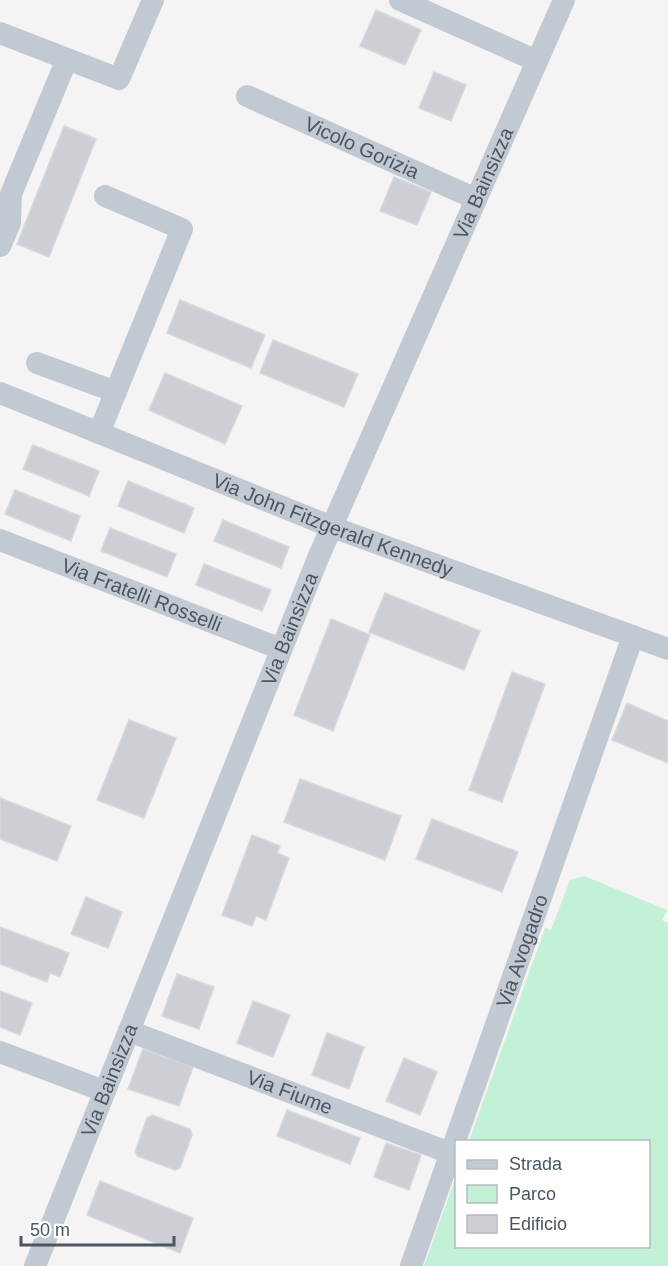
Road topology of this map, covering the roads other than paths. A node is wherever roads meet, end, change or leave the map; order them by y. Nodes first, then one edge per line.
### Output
1 (153, 0) edge
2 (400, 0) edge
3 (564, 0) edge
4 (0, 33) edge
5 (67, 59) junction
6 (537, 61) junction
7 (247, 96) dead end
8 (105, 196) dead end
9 (476, 199) junction
10 (0, 246) edge
11 (37, 363) dead end
12 (116, 392) junction
13 (0, 393) edge
14 (99, 433) junction
15 (332, 527) junction
16 (0, 540) edge
17 (633, 636) junction
18 (281, 649) junction
19 (668, 649) edge
20 (129, 1031) junction
21 (0, 1052) edge
22 (104, 1091) junction
23 (450, 1154) junction
24 (35, 1266) edge
25 (411, 1266) edge

1 - 5 street
2 - 6 street
3 - 6 street, Via Bainsizza
4 - 5 street
5 - 10 street
6 - 9 street, Via Bainsizza
7 - 9 street, Vicolo Gorizia
8 - 12 street
9 - 15 street, Via Bainsizza
11 - 12 street
12 - 14 street
13 - 14 street, Via John Fitzgerald Kennedy
14 - 15 street, Via John Fitzgerald Kennedy
15 - 17 street, Via John Fitzgerald Kennedy
15 - 18 street, Via Bainsizza
16 - 18 street, Via Fratelli Rosselli
17 - 19 street, Via John Fitzgerald Kennedy
17 - 23 street, Via Avogadro
18 - 20 street, Via Bainsizza
20 - 22 street, Via Bainsizza
20 - 23 street, Via Fiume
21 - 22 street
22 - 24 street, Via Bainsizza
23 - 25 street, Via Avogadro

